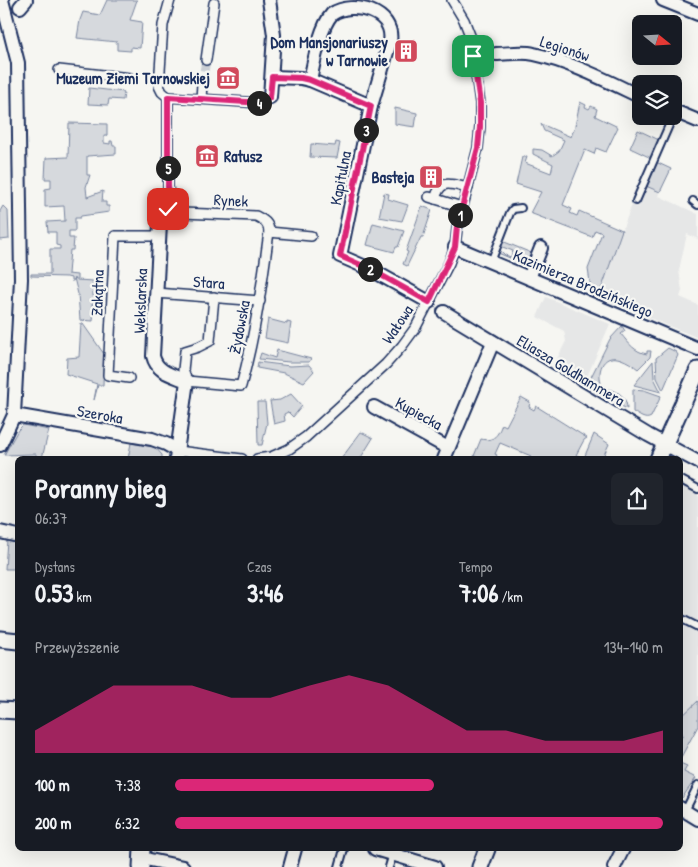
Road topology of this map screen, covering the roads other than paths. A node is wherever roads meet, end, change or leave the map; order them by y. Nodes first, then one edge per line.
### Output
1 (2, 0) edge
2 (170, 0) edge
3 (268, 0) edge
4 (452, 0) edge
5 (663, 0) edge
6 (214, 2) dead end
7 (698, 14) edge
8 (496, 54) joint
9 (473, 56) junction
10 (206, 60) tunnel mouth
11 (59, 70) dead end
12 (272, 77) junction
13 (130, 78) dead end
14 (310, 80) junction
15 (202, 84) tunnel mouth
16 (632, 93) edge
17 (168, 97) junction
18 (270, 97) joint
19 (201, 99) junction
20 (371, 106) junction
21 (682, 116) edge
22 (698, 121) edge
23 (669, 125) edge
24 (468, 188) junction
25 (636, 201) dead end
26 (171, 207) junction
27 (462, 207) junction
28 (521, 208) dead end
29 (269, 232) junction
30 (159, 236) junction
31 (311, 236) dead end
32 (455, 247) junction
33 (541, 248) dead end
34 (491, 262) junction
35 (530, 278) junction
36 (156, 293) junction
37 (214, 298) junction
38 (260, 301) junction
39 (429, 302) junction
40 (444, 312) joint
41 (493, 342) junction
42 (698, 349) edge
43 (698, 370) edge
44 (129, 378) dead end
45 (187, 381) junction
46 (374, 407) dead end
47 (14, 415) junction
48 (0, 445) edge
49 (662, 452) edge
50 (446, 453) edge
51 (177, 455) edge
52 (193, 456) edge
53 (274, 456) edge
54 (676, 456) edge
55 (683, 458) edge
56 (698, 462) edge
57 (683, 481) edge
58 (698, 489) edge
59 (0, 532) edge
60 (15, 535) edge
61 (683, 620) edge
62 (698, 627) edge
63 (0, 640) edge
64 (15, 640) edge
65 (0, 710) edge
66 (15, 710) edge
67 (698, 785) edge
68 (683, 808) edge
69 (683, 811) edge
70 (698, 819) edge
71 (295, 851) edge
72 (343, 851) edge
73 (382, 851) edge
74 (486, 851) edge
75 (622, 851) edge
76 (393, 854) junction
77 (141, 858) edge
78 (183, 867) edge
79 (290, 867) edge
80 (339, 867) edge
81 (389, 867) edge
82 (435, 867) edge
83 (480, 867) edge
84 (614, 867) edge

1 - 47 street
2 - 17 street
3 - 12 street
4 - 9 street, Wałowa
5 - 7 street
6 - 10 street
8 - 9 street, Legionów
8 - 16 street, Legionów
9 - 24 street, Wałowa
11 - 13 street
12 - 14 street
12 - 18 street
14 - 20 street
14 - 20 street, Kapitulna
15 - 19 street
17 - 19 street
17 - 26 street
18 - 19 street
20 - 39 street, Kapitulna
21 - 22 street
23 - 25 lane
24 - 27 street, Wałowa
24 - 27 street
26 - 29 street, Rynek
26 - 30 street, Wekslarska
27 - 32 street, Wałowa
28 - 34 lane
29 - 31 street
29 - 38 street, Żydowska
30 - 36 street, Wekslarska
30 - 44 street, Zakątna
32 - 34 street, Kazimierza Brodzińskiego
32 - 39 street, Wałowa
33 - 35 street
34 - 35 street, Kazimierza Brodzińskiego
35 - 42 street, Kazimierza Brodzińskiego
36 - 37 street, Stara
36 - 45 street, Wekslarska
37 - 38 street, Stara
37 - 45 street
38 - 45 street, Żydowska
39 - 40 street, Eliasza Goldhammera
39 - 53 street, Wałowa
40 - 41 street, Eliasza Goldhammera
41 - 49 street, Eliasza Goldhammera
41 - 50 street
43 - 49 street
45 - 51 street
46 - 50 street, Kupiecka
47 - 48 street
47 - 51 street, Szeroka
49 - 54 street, Eliasza Goldhammera
51 - 52 street
55 - 56 street, Eliasza Goldhammera
57 - 58 lane
59 - 60 street
61 - 62 lane
63 - 64 street
65 - 66 street
67 - 68 lane
69 - 70 street
71 - 79 street
72 - 80 lane
73 - 76 street
74 - 83 street
75 - 84 street
76 - 81 lane
76 - 82 street
77 - 78 street

